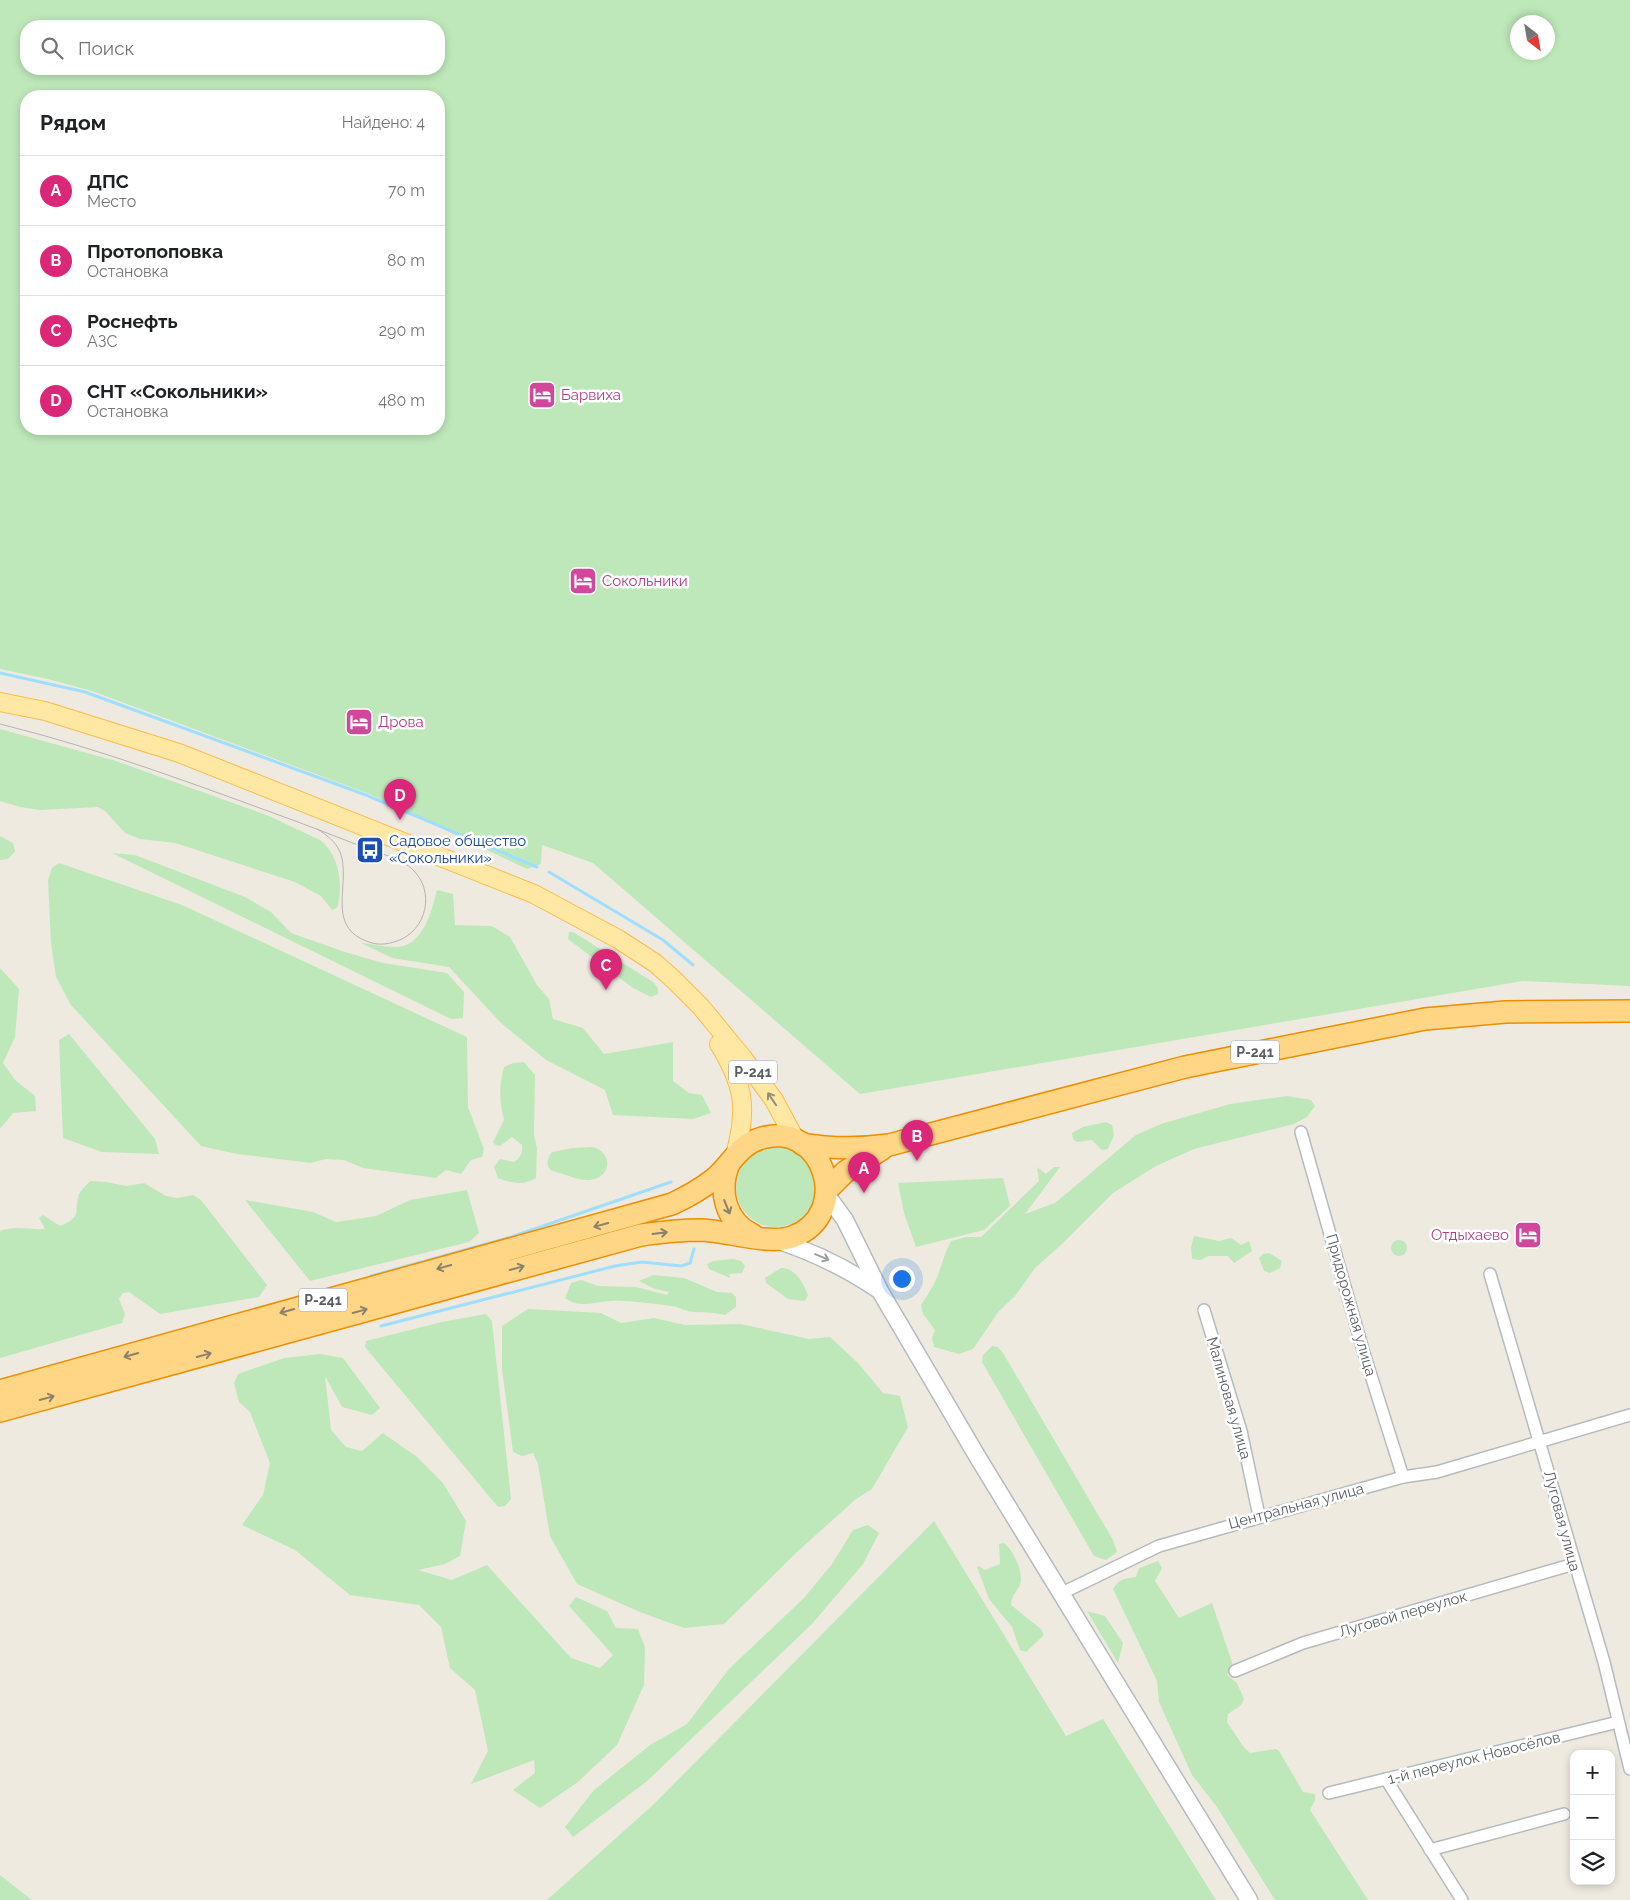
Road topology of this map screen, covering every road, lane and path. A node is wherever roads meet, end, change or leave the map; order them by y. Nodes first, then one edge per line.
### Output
1 (0, 702) edge
2 (702, 1007) junction
3 (1630, 1011) edge
4 (1301, 1132) dead end
5 (799, 1142) junction
6 (889, 1145) junction
7 (732, 1158) junction
8 (826, 1192) junction
9 (768, 1239) junction
10 (1490, 1274) dead end
11 (880, 1291) junction
12 (1204, 1310) dead end
13 (0, 1392) edge
14 (0, 1411) edge
15 (1630, 1415) edge
16 (1540, 1441) junction
17 (1403, 1477) junction
18 (1259, 1516) junction
19 (1574, 1564) junction
20 (1060, 1594) junction
21 (1235, 1671) dead end
22 (1618, 1722) junction
23 (1630, 1769) edge
24 (1386, 1779) junction
25 (1329, 1793) dead end
26 (1564, 1814) dead end
27 (1430, 1850) junction
28 (1249, 1900) edge
29 (1462, 1900) edge

1 - 2 main road
5 -> 2 main road, Р-241
2 - 7 main road, Р-241
3 - 6 highway, Р-241
4 - 17 street, Придорожная улица
5 - 6 highway, Р-241
5 - 7 highway, Р-241
5 - 8 highway
6 - 8 highway, Р-241
7 -> 9 highway
7 -> 13 highway, Р-241
8 - 9 highway, Р-241
8 - 11 main road
9 -> 11 main road
14 -> 9 highway, Р-241
10 - 16 street, Луговая улица
11 - 20 main road
12 - 18 street, Малиновая улица
15 - 16 street, Центральная улица
16 - 17 street, Центральная улица
16 - 19 street, Луговая улица
17 - 18 street, Центральная улица
18 - 20 street, Центральная улица
19 - 21 street, Луговой переулок
19 - 22 street, Луговая улица
20 - 28 main road
22 - 23 street, Луговая улица
22 - 24 street, 1-й переулок Новосёлов
24 - 25 street, 1-й переулок Новосёлов
24 - 27 street
26 - 27 street
27 - 29 street

